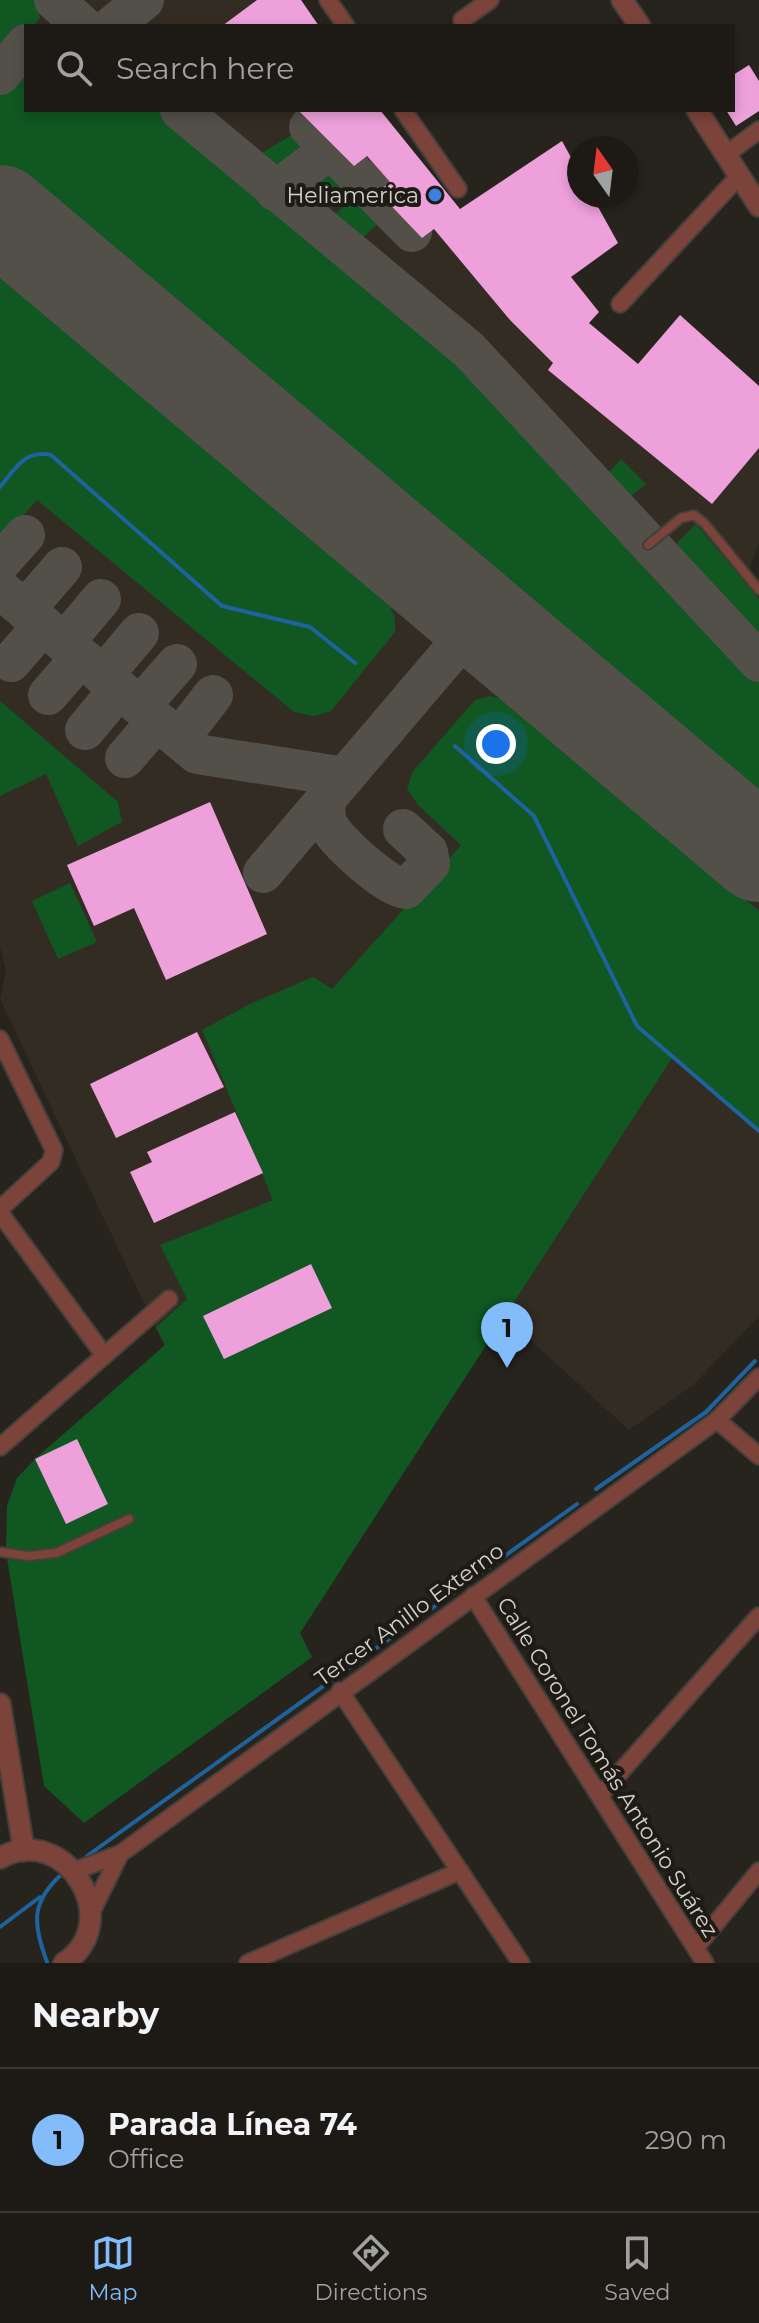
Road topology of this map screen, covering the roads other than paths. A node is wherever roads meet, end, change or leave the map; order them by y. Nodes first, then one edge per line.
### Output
1 (328, 0) edge
2 (490, 0) edge
3 (622, 0) edge
4 (462, 20) dead end
5 (345, 24) edge
6 (639, 24) edge
7 (404, 112) edge
8 (698, 112) edge
9 (759, 130) edge
10 (727, 154) junction
11 (740, 175) junction
12 (458, 189) dead end
13 (759, 206) edge
14 (620, 304) dead end
15 (648, 545) dead end
16 (759, 590) edge
17 (0, 1039) edge
18 (0, 1209) edge
19 (169, 1299) dead end
20 (104, 1355) junction
21 (759, 1377) edge
22 (717, 1420) junction
23 (0, 1447) edge
24 (759, 1456) edge
25 (129, 1519) dead end
26 (0, 1552) edge
27 (473, 1596) junction
28 (759, 1616) edge
29 (340, 1691) junction
30 (0, 1704) edge
31 (600, 1795) junction
32 (24, 1851) junction
33 (120, 1854) junction
34 (0, 1858) edge
35 (74, 1871) junction
36 (460, 1871) junction
37 (759, 1871) edge
38 (91, 1913) junction
39 (697, 1946) junction
40 (81, 1954) edge
41 (64, 1963) edge
42 (248, 1963) edge
43 (521, 1963) edge
44 (705, 1963) edge

1 - 5 street
2 - 4 street
3 - 6 street
7 - 12 street
8 - 10 street
9 - 10 street
10 - 11 street
11 - 13 street
11 - 14 street
15 - 16 lane
17 - 18 street
18 - 20 street
19 - 20 street
20 - 23 street
21 - 22 street, Tercer Anillo Externo
22 - 24 street
22 - 27 street, Tercer Anillo Externo
25 - 26 lane
27 - 29 street, Tercer Anillo Externo
27 - 31 street, Calle Coronel Tomás Antonio Suárez
28 - 31 street
29 - 33 street, Tercer Anillo Externo
29 - 36 street
30 - 32 street
31 - 39 street, Calle Coronel Tomás Antonio Suárez
32 - 34 street
32 - 35 street
33 - 35 street, Tercer Anillo Externo
33 - 38 street
35 - 38 street
36 - 42 street
36 - 43 street
37 - 39 street
38 - 40 street
39 - 44 street, Calle Coronel Tomás Antonio Suárez
40 - 41 street

